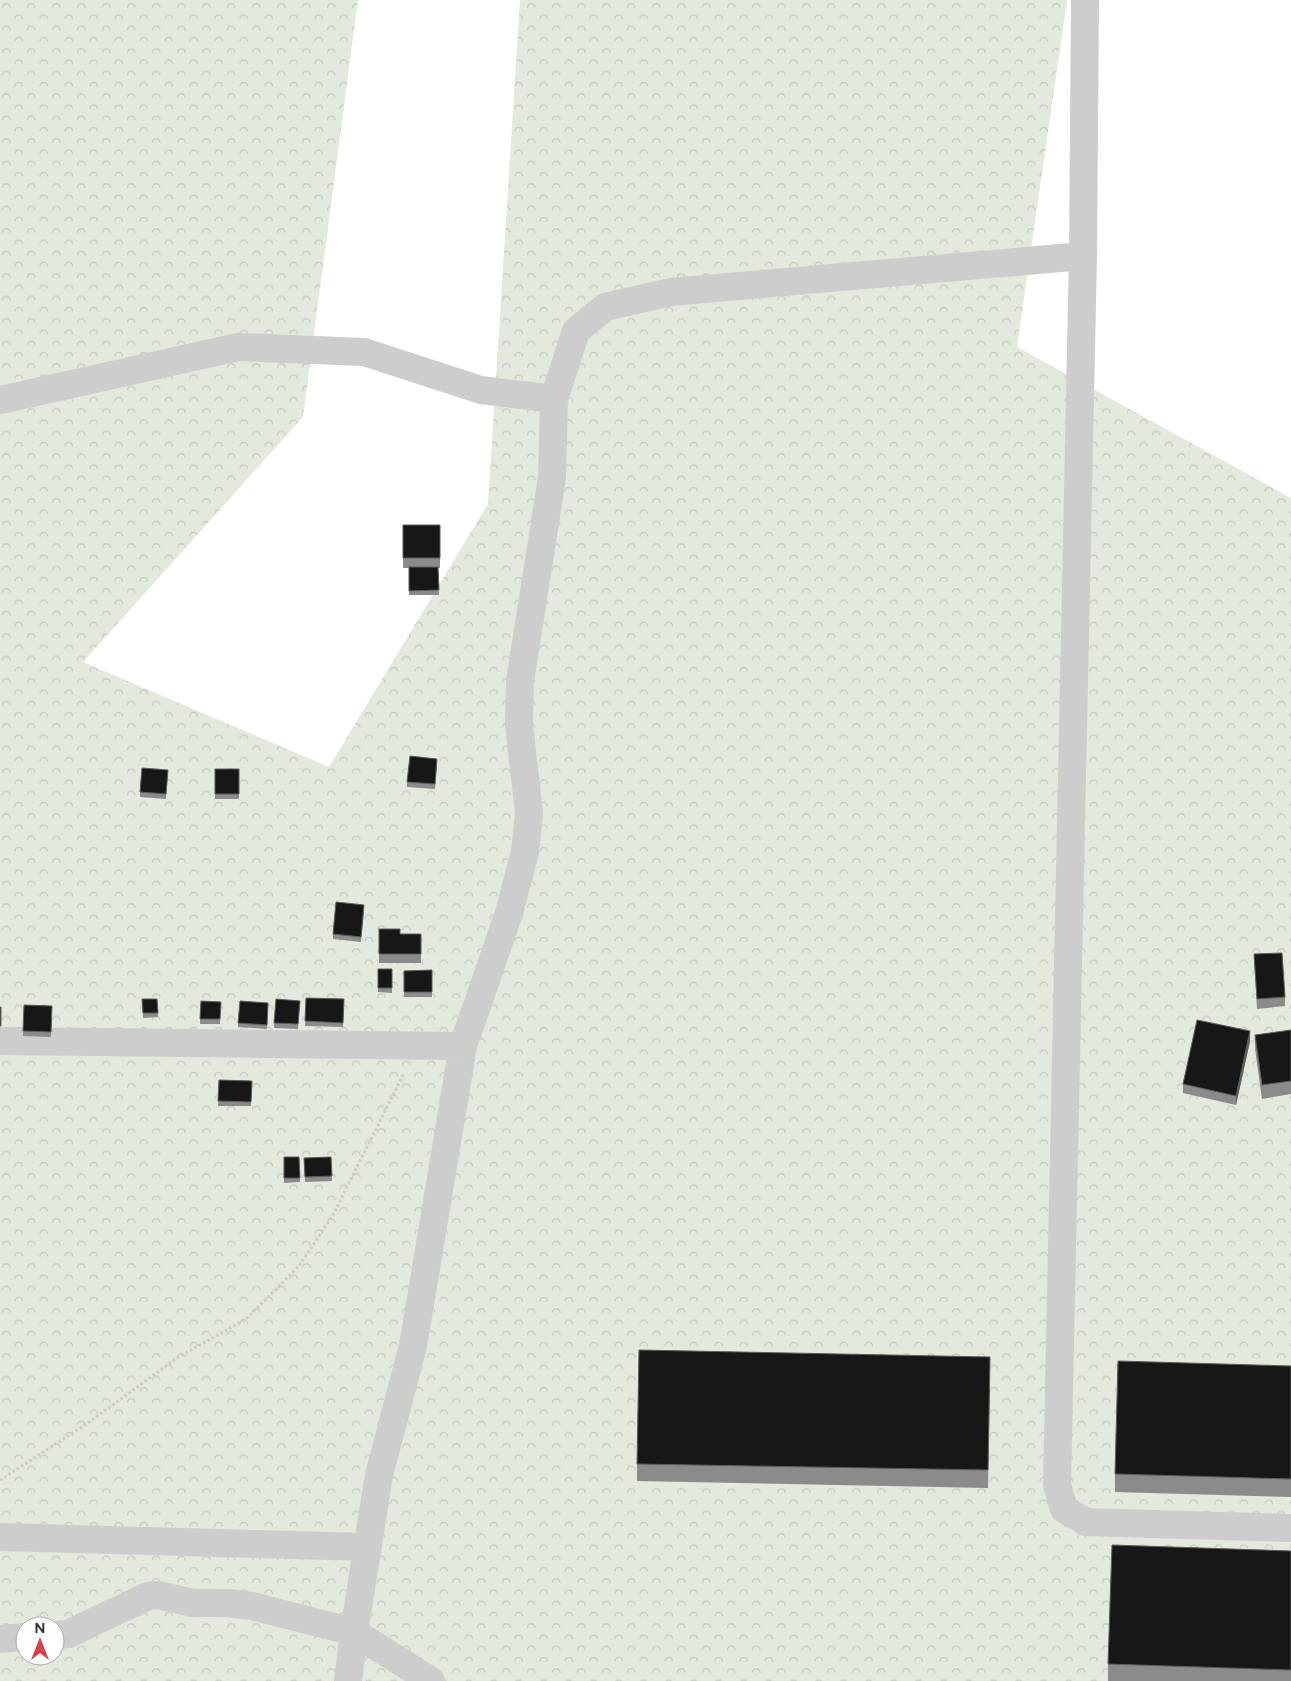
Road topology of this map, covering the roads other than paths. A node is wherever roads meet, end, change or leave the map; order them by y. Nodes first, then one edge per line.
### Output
1 (1085, 0) edge
2 (1083, 256) junction
3 (554, 399) junction
4 (0, 400) edge
5 (0, 1041) edge
6 (463, 1046) junction
7 (1291, 1528) edge
8 (0, 1537) edge
9 (368, 1548) junction
10 (354, 1632) junction
11 (65, 1634) edge
12 (15, 1638) edge
13 (0, 1639) edge
14 (348, 1681) edge
15 (431, 1681) edge

1 - 2 street
2 - 3 street
2 - 7 street
3 - 4 street
3 - 6 street
5 - 6 street
6 - 9 street
8 - 9 street
9 - 10 street
10 - 11 street
10 - 14 street
10 - 15 street
12 - 13 street

